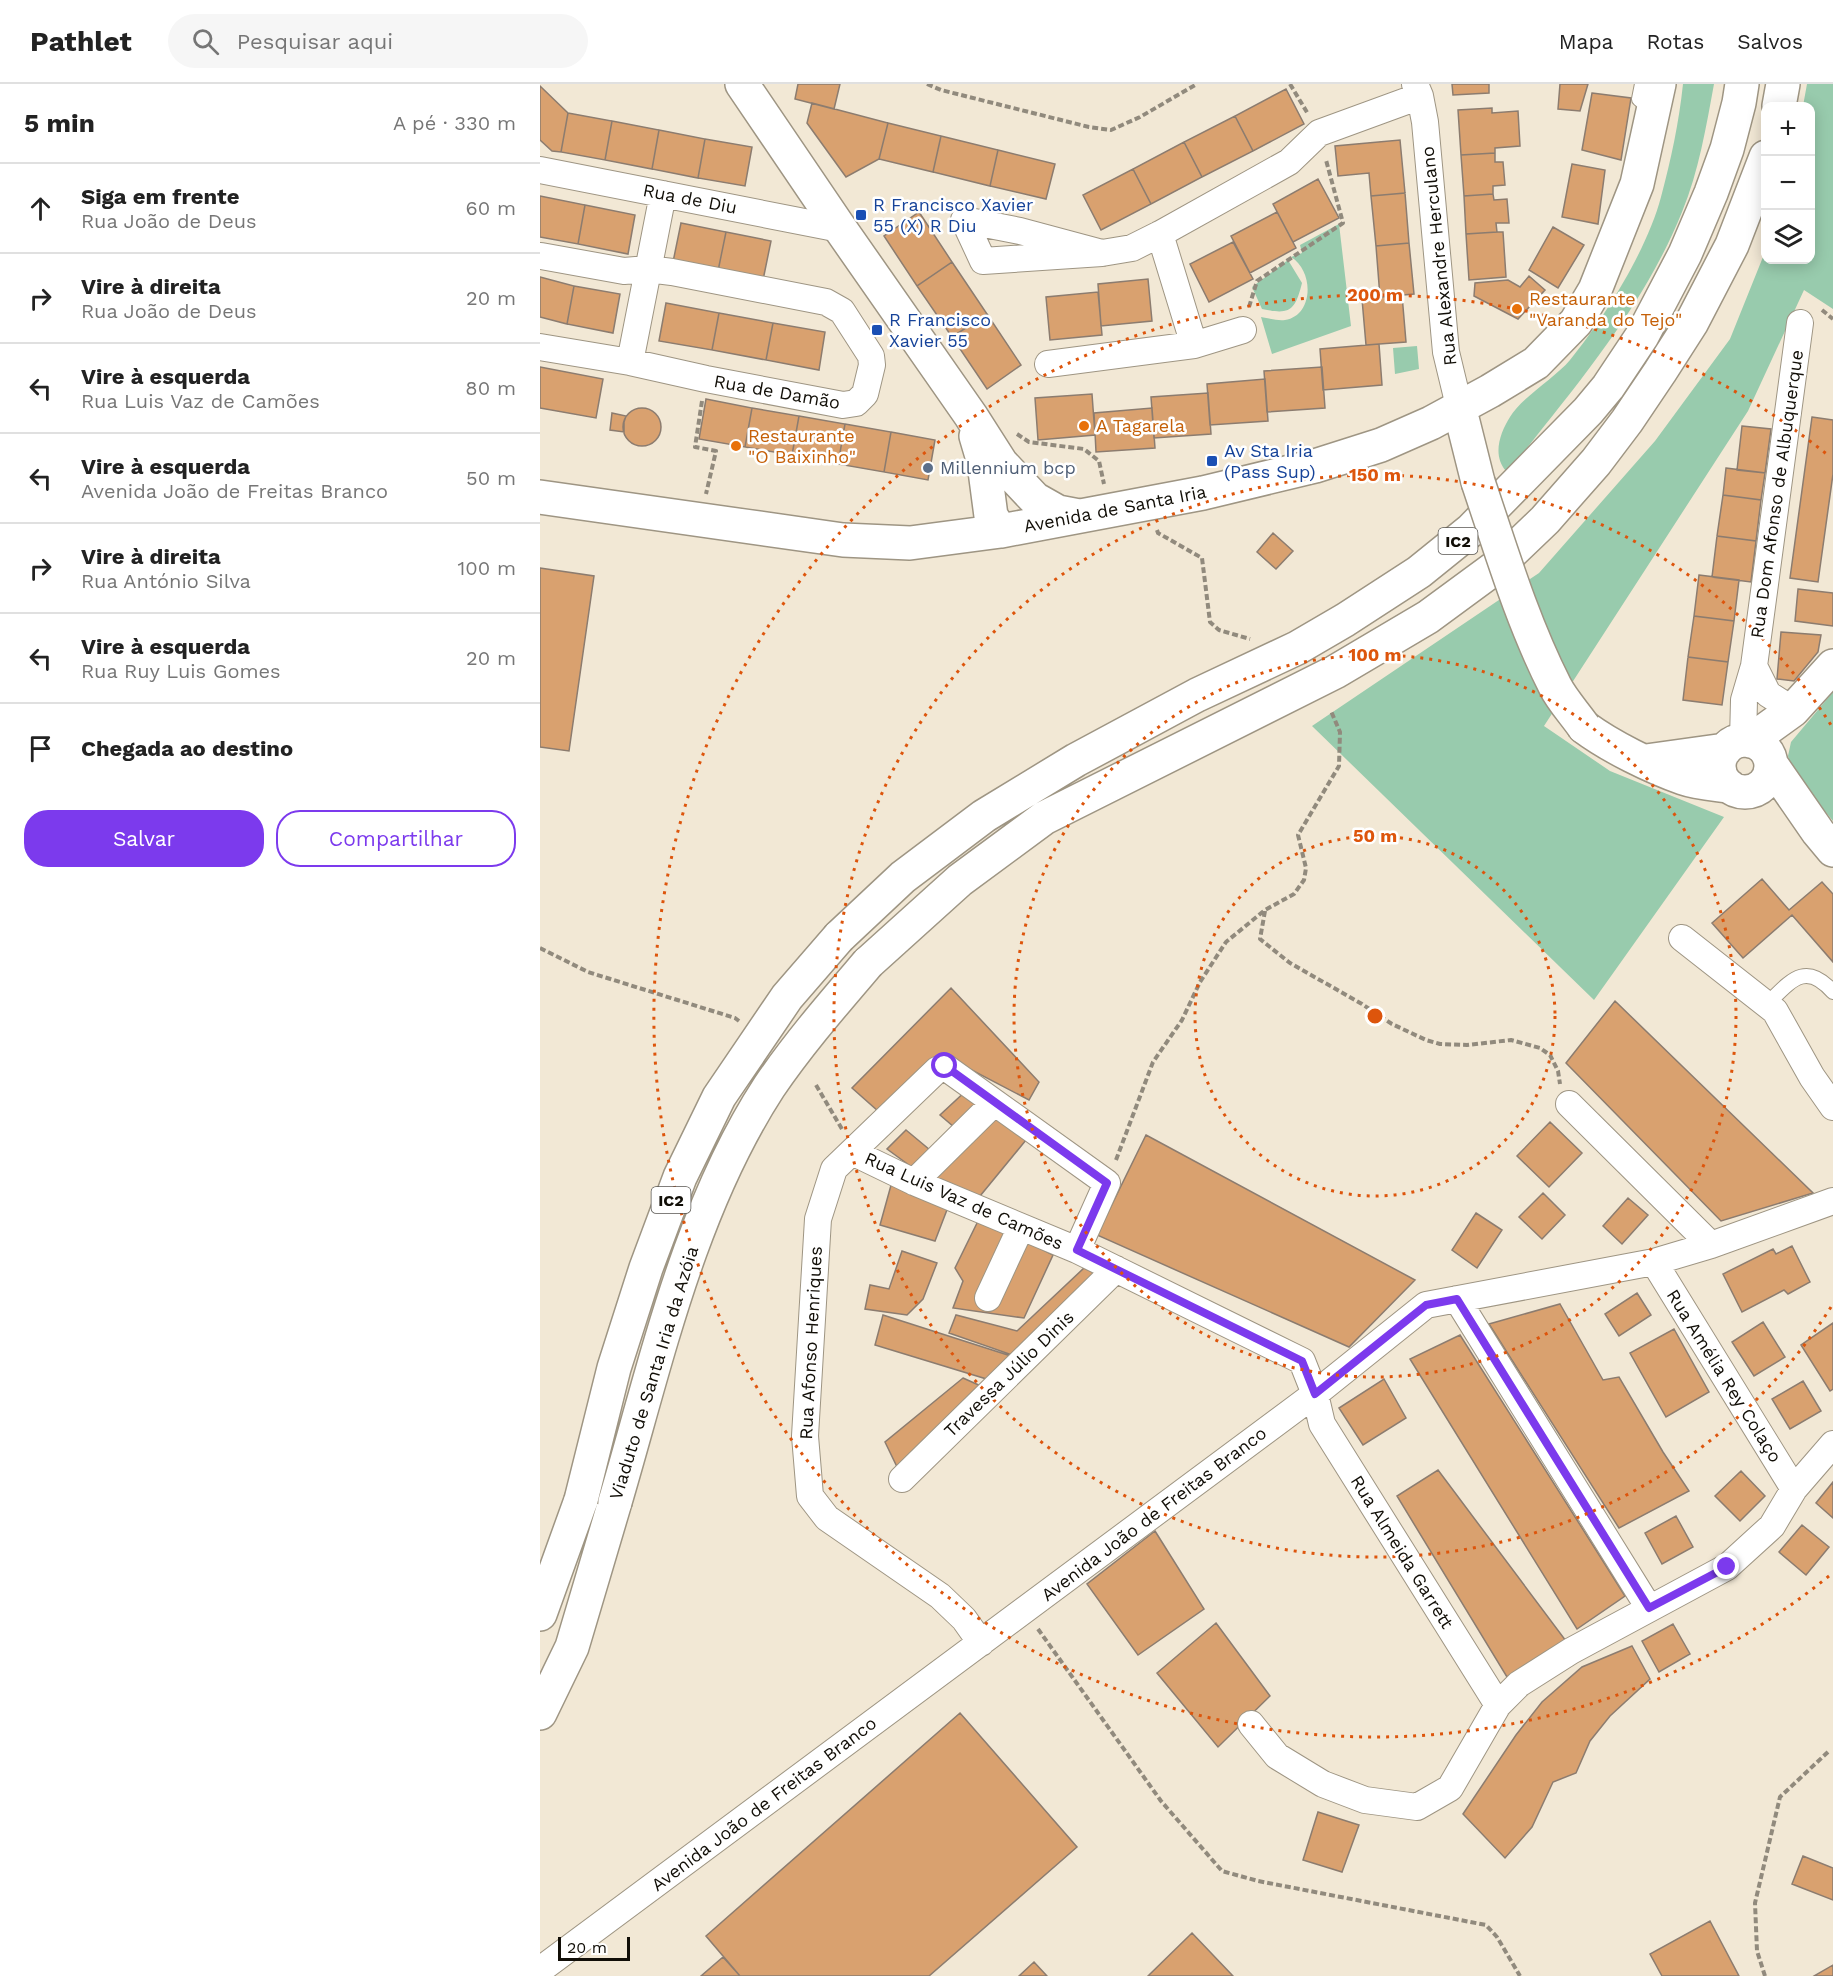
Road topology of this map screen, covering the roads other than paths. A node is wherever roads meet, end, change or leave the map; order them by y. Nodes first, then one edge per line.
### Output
1 (742, 84) edge
2 (1742, 84) edge
3 (1783, 84) edge
4 (1417, 90) edge
5 (1651, 93) edge
6 (1780, 102) edge
7 (540, 170) edge
8 (1761, 171) edge
9 (663, 194) junction
10 (840, 229) junction
11 (1160, 234) junction
12 (1102, 253) dead end
13 (541, 256) edge
14 (648, 269) junction
15 (1800, 323) dead end
16 (1243, 330) road end
17 (1194, 345) junction
18 (540, 347) edge
19 (630, 362) junction
20 (1048, 364) dead end
21 (1460, 406) junction
22 (992, 463) junction
23 (540, 497) edge
24 (1079, 516) junction
25 (1001, 531) junction
26 (933, 541) junction
27 (1754, 666) junction
28 (1833, 666) edge
29 (1793, 710) junction
30 (1752, 750) junction
31 (1646, 761) junction
32 (1738, 789) junction
33 (1825, 841) edge
34 (1682, 938) dead end
35 (1833, 992) edge
36 (1767, 1004) junction
37 (994, 1103) junction
38 (1569, 1104) road end
39 (1833, 1107) edge
40 (852, 1152) junction
41 (914, 1182) junction
42 (1833, 1200) edge
43 (1022, 1227) junction
44 (1711, 1245) junction
45 (1077, 1250) junction
46 (1654, 1262) junction
47 (1116, 1269) junction
48 (988, 1298) dead end
49 (1457, 1299) junction
50 (1315, 1394) junction
51 (1833, 1444) edge
52 (902, 1479) dead end
53 (1794, 1489) junction
54 (1649, 1608) junction
55 (540, 1614) edge
56 (981, 1643) junction
57 (1498, 1705) junction
58 (540, 1713) edge
59 (1251, 1724) dead end
60 (540, 1970) edge

1 - 10 main road
2 - 55 main road, Viaduto de Santa Iria da Azóia / IC2, bridge
3 - 6 main road
4 - 11 street
4 - 21 street, Rua Alexandre Herculano
5 - 21 main road, Avenida de Santa Iria
7 - 9 street, Rua de Diu
8 - 58 main road, Viaduto de Santa Iria da Azóia / IC2, bridge
9 - 10 street, Rua de Diu
9 - 14 street
10 - 22 main road
11 - 12 street
11 - 17 street
13 - 14 street, Rua de Damão
14 - 19 street
14 - 19 street, Rua de Damão
15 - 27 street, Rua Dom Afonso de Albuquerque
16 - 17 street
17 - 20 street
18 - 19 street, Rua de Damão
21 - 24 main road, Avenida de Santa Iria
21 - 31 main road, Rua Alexandre Herculano, bridge
22 - 24 main road
22 - 25 main road
22 - 26 main road
23 - 26 main road, Avenida de Santa Iria
24 - 25 main road, Avenida de Santa Iria
25 - 26 main road, Avenida de Santa Iria
27 - 29 street
27 - 30 street, Rua Dom Afonso de Albuquerque
28 - 29 main road
29 - 30 main road
30 - 31 main road
30 - 32 main road
30 - 32 main road
30 - 33 main road
31 - 32 main road, Rua Alexandre Herculano
32 - 33 main road
34 - 36 street
35 - 36 lane
36 - 39 street
37 - 40 street, Rua Afonso Henriques
37 - 41 street
37 - 45 street
38 - 44 street
40 - 41 street, Rua Luis Vaz de Camões
40 - 56 street, Rua Afonso Henriques
41 - 43 street, Rua Luis Vaz de Camões
42 - 44 street, Avenida João de Freitas Branco
43 - 45 street, Rua Luis Vaz de Camões
43 - 48 street
44 - 46 street, Avenida João de Freitas Branco
45 - 47 street, Rua Luis Vaz de Camões
46 - 49 street, Avenida João de Freitas Branco
46 - 53 street, Rua Amélia Rey Colaço
47 - 50 street, Rua Luis Vaz de Camões
47 - 52 street, Travessa Júlio Dinis
49 - 50 street, Avenida João de Freitas Branco
49 - 54 street
50 - 56 street, Avenida João de Freitas Branco
50 - 57 street, Rua Almeida Garrett
51 - 53 street
53 - 54 street
54 - 57 street
56 - 60 street, Avenida João de Freitas Branco
57 - 59 street

